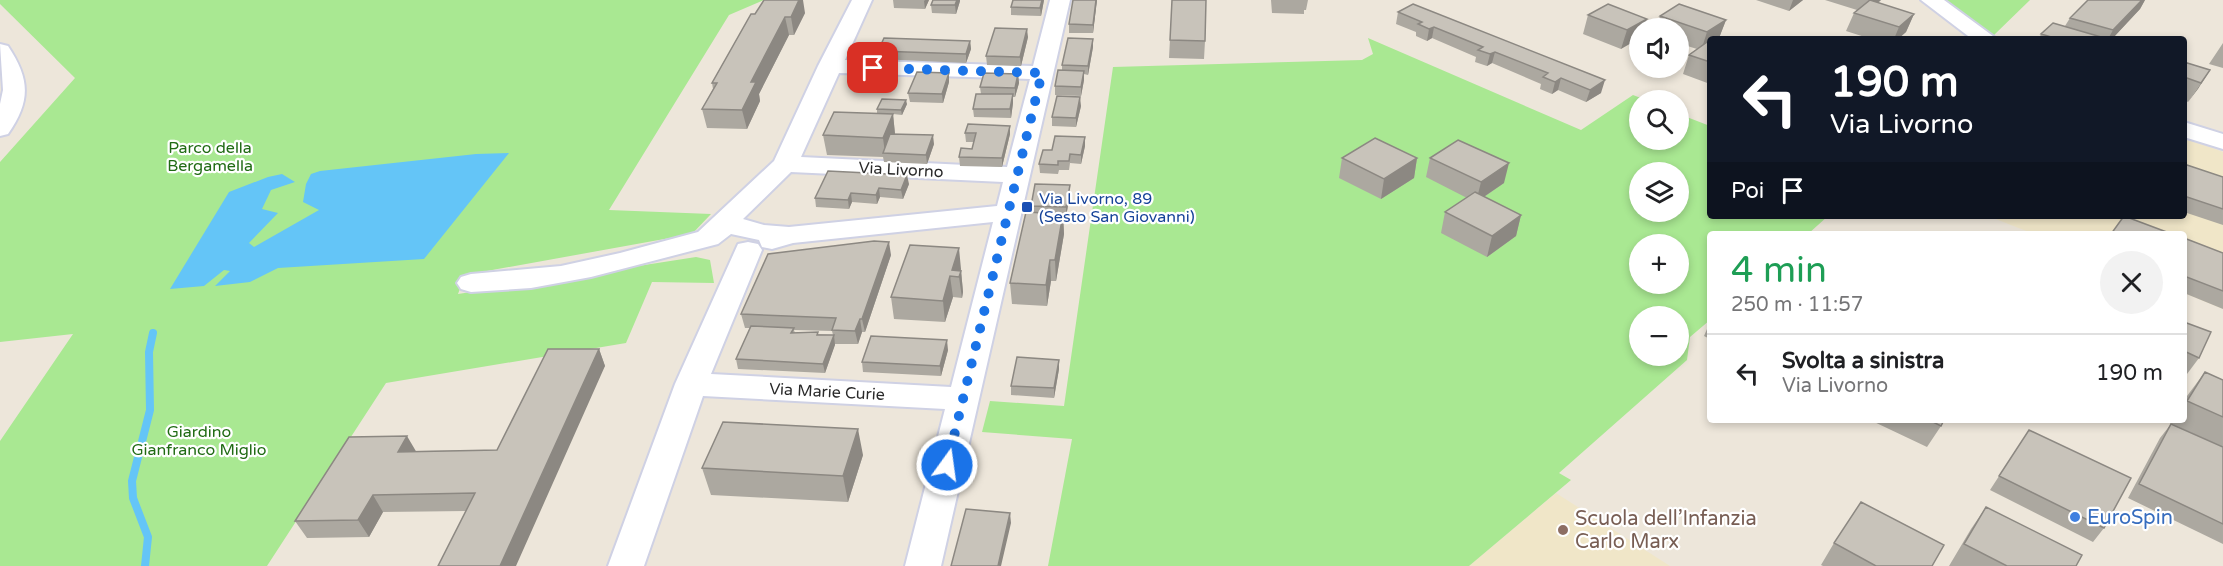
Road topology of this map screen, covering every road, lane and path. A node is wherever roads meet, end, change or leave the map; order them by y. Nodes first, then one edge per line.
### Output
1 (862, 0) edge
2 (1060, 0) edge
3 (1931, 0) edge
4 (1982, 36) edge
5 (0, 51) edge
6 (829, 66) junction
7 (1042, 73) junction
8 (0, 129) edge
9 (2187, 130) edge
10 (2223, 142) edge
11 (785, 164) junction
12 (1017, 175) junction
13 (755, 195) junction
14 (1008, 214) junction
15 (751, 239) junction
16 (713, 245) junction
17 (471, 283) dead end
18 (728, 294) junction
19 (691, 384) junction
20 (963, 399) junction
21 (626, 566) edge
22 (923, 566) edge

1 - 6 street
2 - 7 street
3 - 4 street
5 - 8 street
6 - 7 street
6 - 11 street
7 - 12 street
9 - 10 street
11 - 12 street, Via Livorno
11 - 13 street
12 - 14 street
13 - 15 street
13 - 16 street
14 - 15 street
14 - 20 street
15 - 16 street
15 - 18 street
16 - 17 street
16 - 18 street
18 - 19 street
19 - 20 street, Via Marie Curie
19 - 21 street
20 - 22 street

